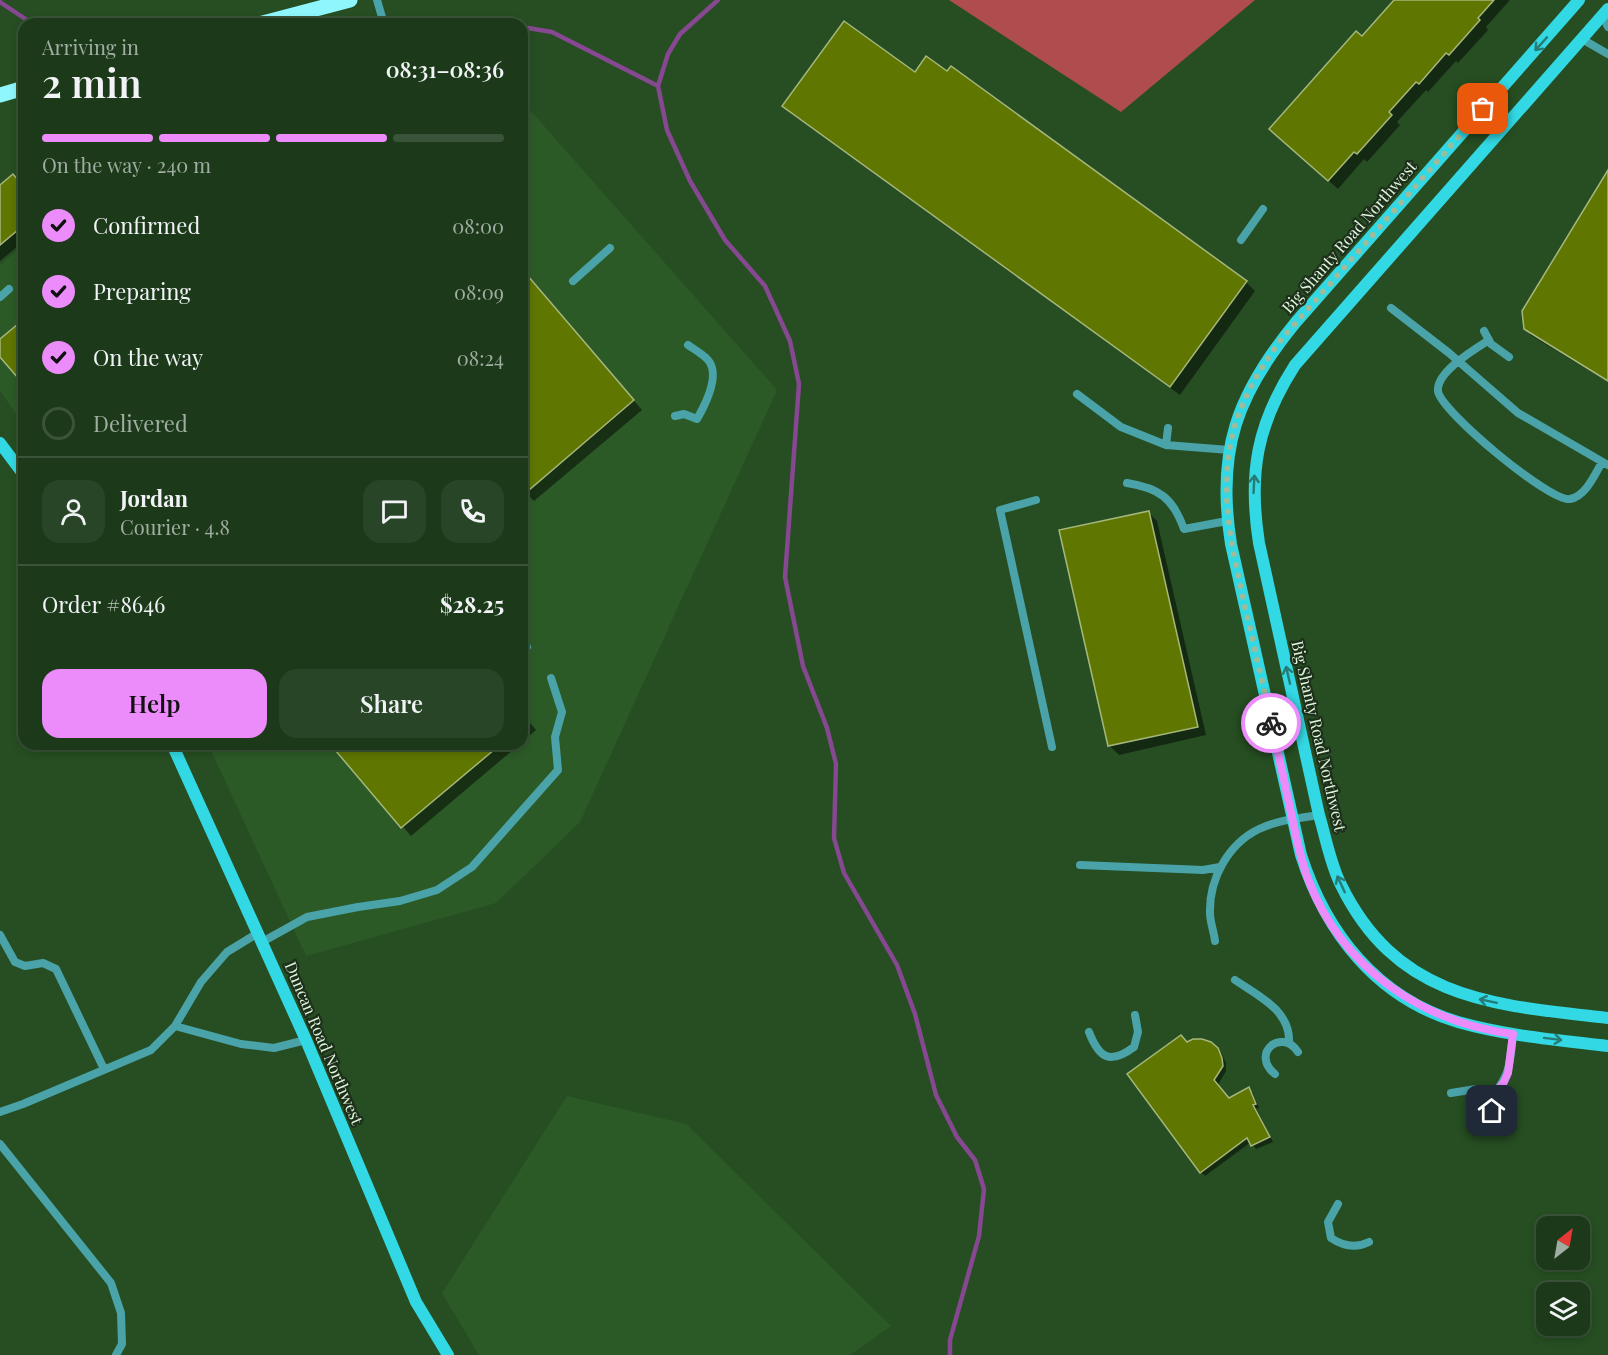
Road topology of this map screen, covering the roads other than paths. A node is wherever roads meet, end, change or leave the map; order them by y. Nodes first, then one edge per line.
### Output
1 (350, 0) edge
2 (377, 0) edge
3 (1579, 0) edge
4 (1605, 12) edge
5 (282, 18) edge
6 (382, 18) edge
7 (1608, 27) edge
8 (1582, 39) junction
9 (1608, 54) edge
10 (18, 90) edge
11 (0, 94) edge
12 (1263, 209) dead end
13 (1240, 240) dead end
14 (610, 248) dead end
15 (573, 281) dead end
16 (9, 289) dead end
17 (0, 297) edge
18 (1390, 308) dead end
19 (1484, 331) dead end
20 (1489, 340) junction
21 (688, 345) dead end
22 (1509, 357) dead end
23 (1459, 361) junction
24 (1077, 394) dead end
25 (675, 416) dead end
26 (1168, 428) dead end
27 (0, 443) edge
28 (1166, 445) junction
29 (1229, 450) junction
30 (1605, 463) edge
31 (18, 467) edge
32 (1127, 483) dead end
33 (1036, 500) dead end
34 (1227, 521) junction
35 (551, 678) dead end
36 (1052, 747) dead end
37 (175, 750) edge
38 (1319, 815) junction
39 (1293, 819) junction
40 (1080, 865) dead end
41 (1220, 867) junction
42 (0, 935) edge
43 (260, 938) junction
44 (1215, 941) dead end
45 (1235, 980) dead end
46 (1135, 1015) dead end
47 (1608, 1018) edge
48 (175, 1026) junction
49 (1089, 1032) dead end
50 (1513, 1034) junction
51 (306, 1040) junction
52 (1289, 1043) junction
53 (1608, 1046) edge
54 (1298, 1052) dead end
55 (104, 1069) junction
56 (1275, 1074) dead end
57 (1451, 1093) dead end
58 (1492, 1097) junction
59 (0, 1112) edge
60 (1486, 1127) dead end
61 (0, 1144) edge
62 (1338, 1204) dead end
63 (1369, 1242) dead end
64 (116, 1355) edge
65 (448, 1355) edge

1 - 5 main road
2 - 6 lane
3 -> 29 street, Big Shanty Road Northwest
4 - 7 lane
4 - 8 street, Big Shanty Road Northwest
8 - 9 lane
38 -> 8 street, Big Shanty Road Northwest
10 - 11 main road
12 - 13 lane
14 - 15 lane
16 - 17 lane
18 - 23 lane
19 - 20 lane
20 - 22 lane
20 - 23 lane
21 - 25 lane
23 - 30 lane
23 - 30 lane
24 - 28 lane
26 - 28 lane
27 - 31 street
28 - 29 lane
29 - 34 street, Big Shanty Road Northwest
32 - 34 lane
33 - 36 lane
34 - 39 street, Big Shanty Road Northwest
35 - 43 lane
37 - 43 street, Duncan Road Northwest
38 - 39 lane
47 -> 38 street, Big Shanty Road Northwest
39 - 41 lane
39 - 50 street, Big Shanty Road Northwest
40 - 41 lane
41 - 44 lane
42 - 55 lane
43 - 48 lane
43 - 51 street, Duncan Road Northwest
45 - 52 lane
46 - 49 lane
48 - 51 lane
48 - 55 lane
50 -> 53 street, Big Shanty Road Northwest
50 - 58 lane
51 - 65 street, Duncan Road Northwest
52 - 54 lane
52 - 56 lane
55 - 59 lane
57 - 58 lane
58 - 60 lane
61 - 64 lane
62 - 63 lane

